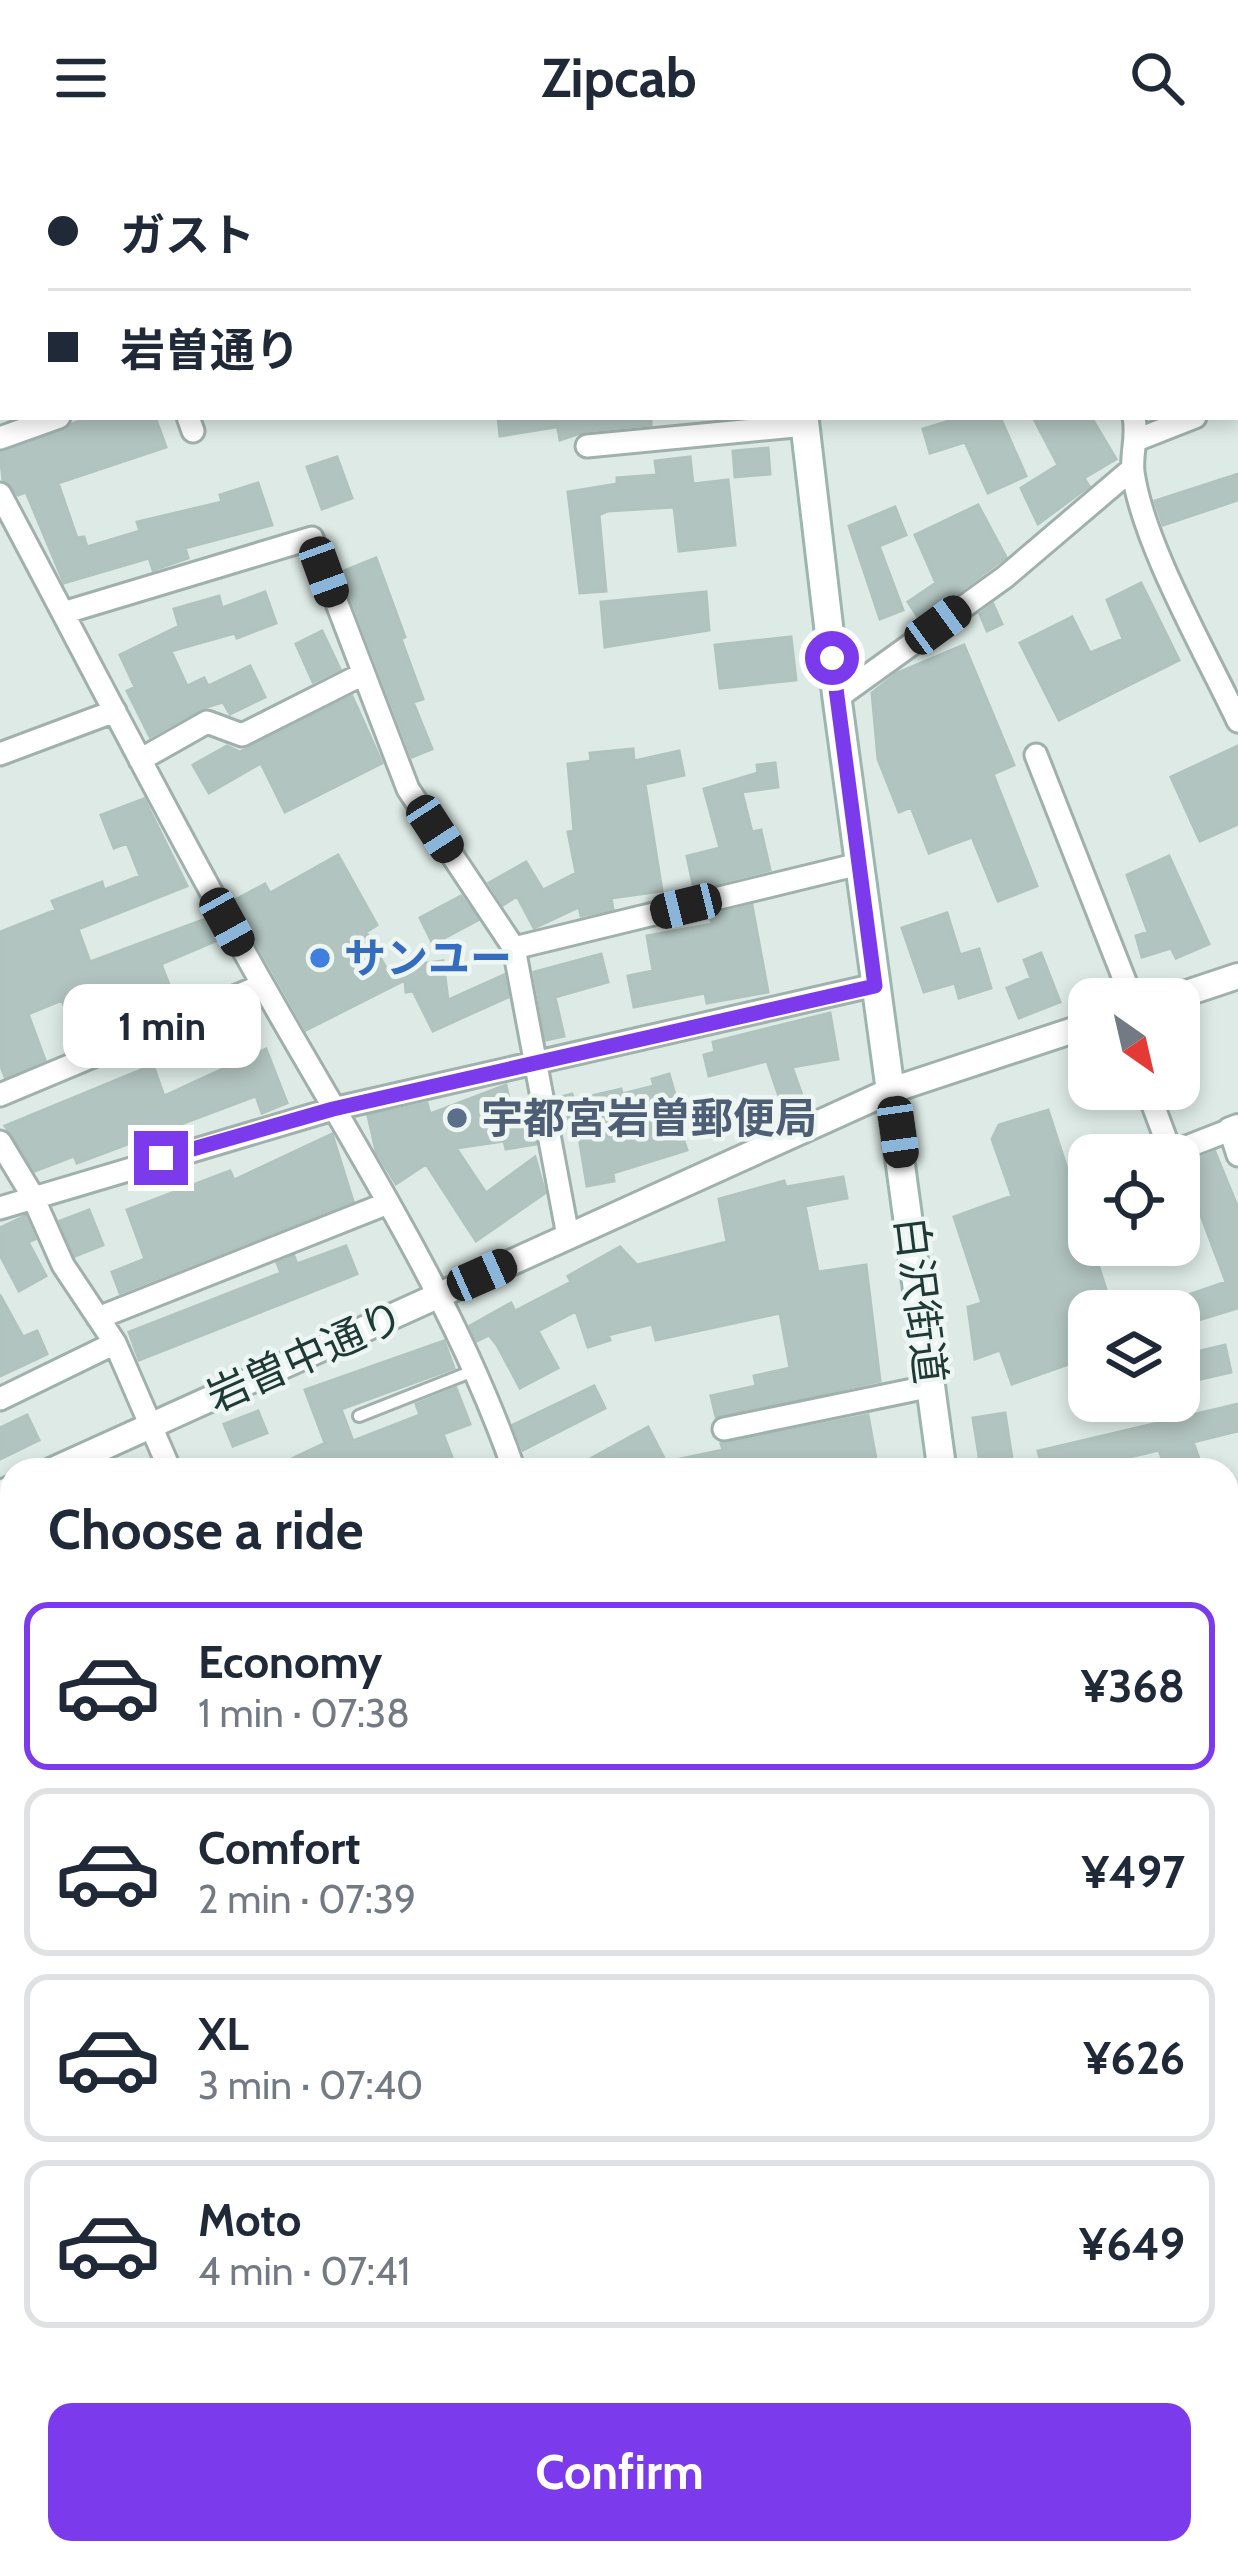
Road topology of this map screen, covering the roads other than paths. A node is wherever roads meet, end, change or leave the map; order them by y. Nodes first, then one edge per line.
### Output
1 (51, 420) edge
2 (1179, 420) edge
3 (805, 421) edge
4 (1136, 428) edge
5 (0, 438) edge
6 (587, 446) dead end
7 (1132, 469) junction
8 (0, 494) edge
9 (63, 613) junction
10 (361, 675) junction
11 (836, 698) junction
12 (115, 711) junction
13 (1238, 721) edge
14 (0, 754) edge
15 (1036, 755) dead end
16 (140, 760) junction
17 (859, 863) junction
18 (514, 948) junction
19 (1238, 976) edge
20 (1124, 978) edge
21 (263, 985) junction
22 (875, 986) junction
23 (1200, 989) edge
24 (1068, 1032) edge
25 (538, 1063) junction
26 (892, 1090) junction
27 (0, 1095) edge
28 (333, 1109) junction
29 (1155, 1110) edge
30 (1235, 1137) edge
31 (0, 1142) edge
32 (32, 1195) junction
33 (388, 1203) junction
34 (0, 1208) edge
35 (568, 1237) junction
36 (440, 1294) junction
37 (98, 1318) junction
38 (115, 1343) junction
39 (477, 1370) junction
40 (932, 1386) junction
41 (0, 1399) edge
42 (358, 1416) dead end
43 (151, 1426) junction
44 (724, 1429) dead end
45 (80, 1458) edge
46 (165, 1458) edge
47 (510, 1458) edge
48 (941, 1458) edge

1 - 5 street
2 - 4 street
3 - 6 street
3 - 11 main road, 白沢街道
4 - 7 street
7 - 11 street
7 - 13 street
8 - 9 street
9 - 10 street
9 - 12 street
10 - 16 street
10 - 18 street
11 - 17 main road, 白沢街道
12 - 14 street
12 - 16 street
15 - 20 street
16 - 21 street
17 - 18 street
17 - 22 main road, 白沢街道
18 - 25 street
19 - 23 street
21 - 27 street
21 - 28 street
22 - 25 street
22 - 26 main road, 白沢街道
24 - 26 street, 岩曽中通り
25 - 28 street
25 - 35 street
26 - 35 street, 岩曽中通り
26 - 40 main road, 白沢街道
28 - 32 street
28 - 33 street
29 - 30 street
31 - 32 street
32 - 34 street
32 - 37 street
33 - 36 street
33 - 37 street
35 - 36 street, 岩曽中通り
36 - 39 street
36 - 43 street, 岩曽中通り
37 - 38 street
38 - 41 street
38 - 43 street
39 - 42 lane
39 - 47 street
40 - 44 street
40 - 48 main road, 白沢街道
43 - 45 street, 岩曽中通り
43 - 46 street

